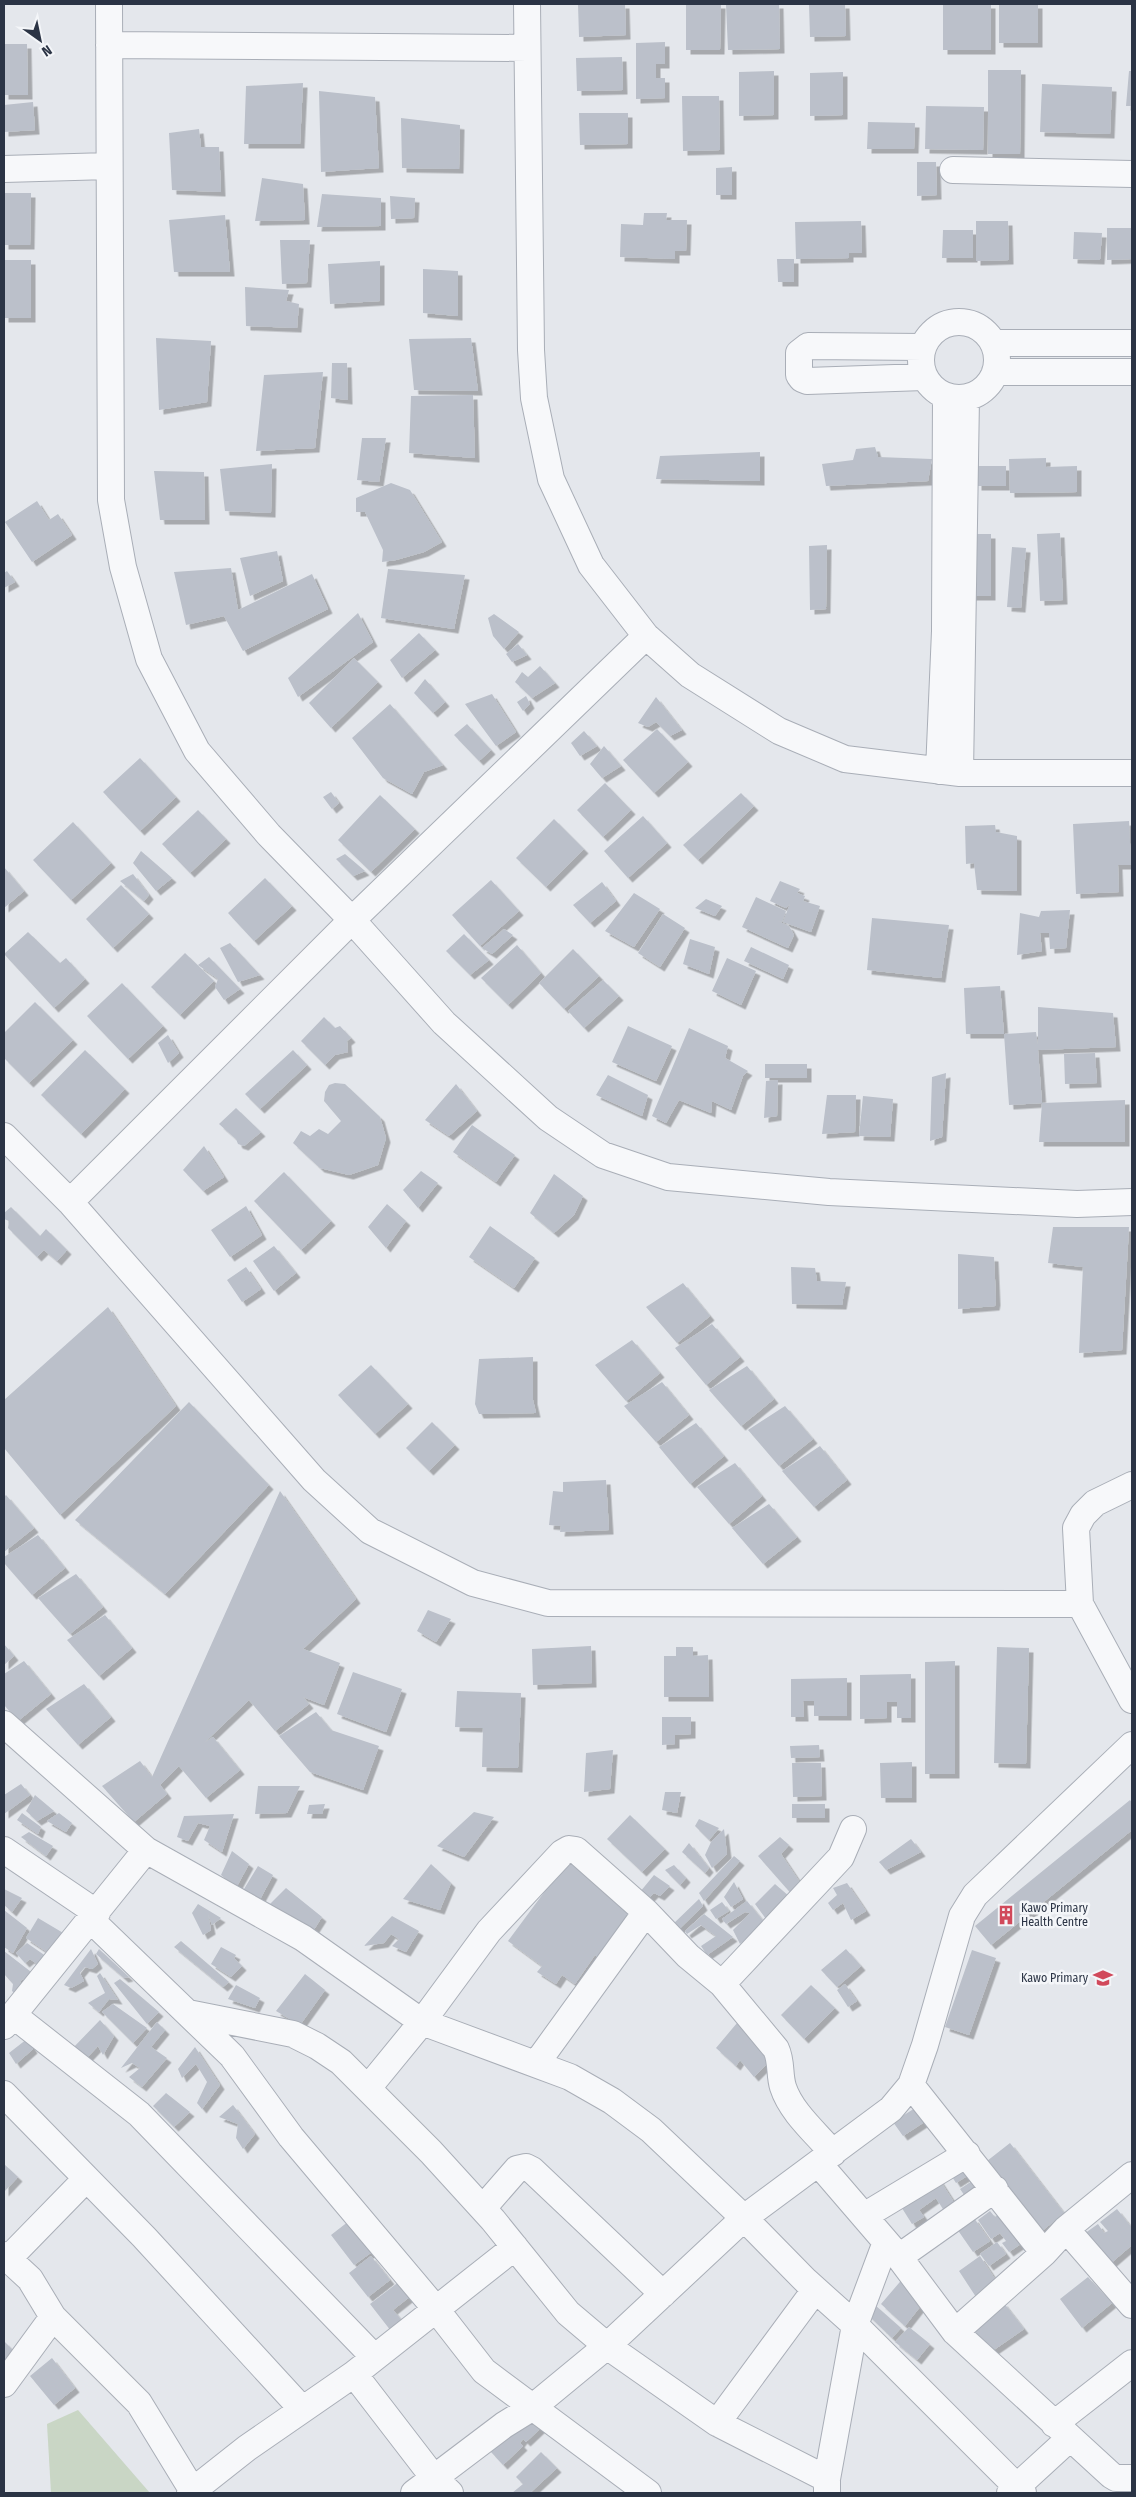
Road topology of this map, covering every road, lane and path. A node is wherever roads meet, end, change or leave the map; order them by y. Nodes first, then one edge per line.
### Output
1 (109, 4) edge
2 (527, 4) edge
3 (109, 45) junction
4 (527, 48) junction
5 (109, 166) junction
6 (4, 168) edge
7 (953, 170) dead end
8 (1132, 174) edge
9 (994, 343) junction
10 (1122, 343) edge
11 (923, 347) junction
12 (995, 372) junction
13 (1122, 372) edge
14 (924, 377) junction
15 (956, 397) junction
16 (646, 636) junction
17 (950, 772) junction
18 (1132, 773) edge
19 (352, 920) junction
20 (4, 1136) edge
21 (70, 1202) junction
22 (1132, 1202) edge
23 (1132, 1485) edge
24 (1080, 1604) junction
25 (1132, 1700) edge
26 (4, 1724) edge
27 (1132, 1746) edge
28 (853, 1829) dead end
29 (4, 1850) edge
30 (146, 1850) junction
31 (646, 1912) junction
32 (94, 1916) junction
33 (722, 1984) junction
34 (188, 2013) junction
35 (8, 2021) edge
36 (422, 2022) junction
37 (536, 2064) junction
38 (911, 2085) junction
39 (368, 2088) junction
40 (4, 2094) edge
41 (967, 2154) junction
42 (826, 2158) junction
43 (1132, 2175) edge
44 (86, 2179) junction
45 (995, 2189) junction
46 (482, 2208) junction
47 (864, 2216) junction
48 (744, 2218) junction
49 (1066, 2229) junction
50 (515, 2247) junction
51 (892, 2250) junction
52 (1044, 2253) junction
53 (6, 2257) edge
54 (815, 2290) junction
55 (664, 2294) junction
56 (1132, 2305) edge
57 (435, 2308) junction
58 (53, 2317) junction
59 (855, 2325) junction
60 (955, 2332) junction
61 (607, 2346) junction
62 (374, 2357) junction
63 (1132, 2363) edge
64 (354, 2374) junction
65 (4, 2384) edge
66 (533, 2407) junction
67 (302, 2409) junction
68 (717, 2423) junction
69 (1062, 2431) junction
70 (1132, 2478) edge
71 (827, 2486) edge
72 (432, 2488) edge
73 (1016, 2491) edge
74 (192, 2493) edge
75 (648, 2493) edge

1 - 3 street
2 - 4 street
3 - 4 street
3 - 5 street
4 - 16 street
5 - 6 street
5 - 19 street
7 - 8 street
9 - 10 street
9 - 11 street
9 - 12 street
10 - 13 street
11 - 14 street
11 - 14 street
12 - 13 street
12 - 15 street
14 - 15 street
15 - 17 street
16 - 17 street
16 - 19 street
17 - 18 street
19 - 21 street
19 - 22 street
20 - 21 street
21 - 24 street
23 - 24 street
24 - 25 street
26 - 30 street
27 - 38 street
28 - 33 street
29 - 32 street
30 - 32 street
30 - 36 street
31 - 33 street
31 - 36 street
31 - 37 street
32 - 34 street
32 - 35 street
33 - 42 street
34 - 39 street
34 - 57 street
35 - 62 street
36 - 37 street
36 - 39 street
37 - 48 street
38 - 41 street
38 - 42 street
39 - 46 street
40 - 44 street
41 - 45 street
41 - 47 street
42 - 47 street
42 - 48 street
43 - 49 street
44 - 53 street
44 - 67 street
45 - 51 street
45 - 52 street
46 - 50 street
46 - 55 street
47 - 51 street
48 - 54 street
48 - 55 street
49 - 52 street
49 - 56 street
50 - 57 street
50 - 61 street
51 - 59 street
51 - 60 street
52 - 60 street
53 - 58 street
54 - 59 street
54 - 68 street
55 - 61 street
57 - 62 street
57 - 66 street
58 - 65 street
58 - 74 street
59 - 71 street
59 - 73 street
60 - 69 street
61 - 66 street
61 - 68 street
62 - 64 street
63 - 69 street
64 - 67 street
64 - 72 street
66 - 72 street
66 - 75 street
67 - 74 street
68 - 71 street
69 - 70 street
69 - 73 street

